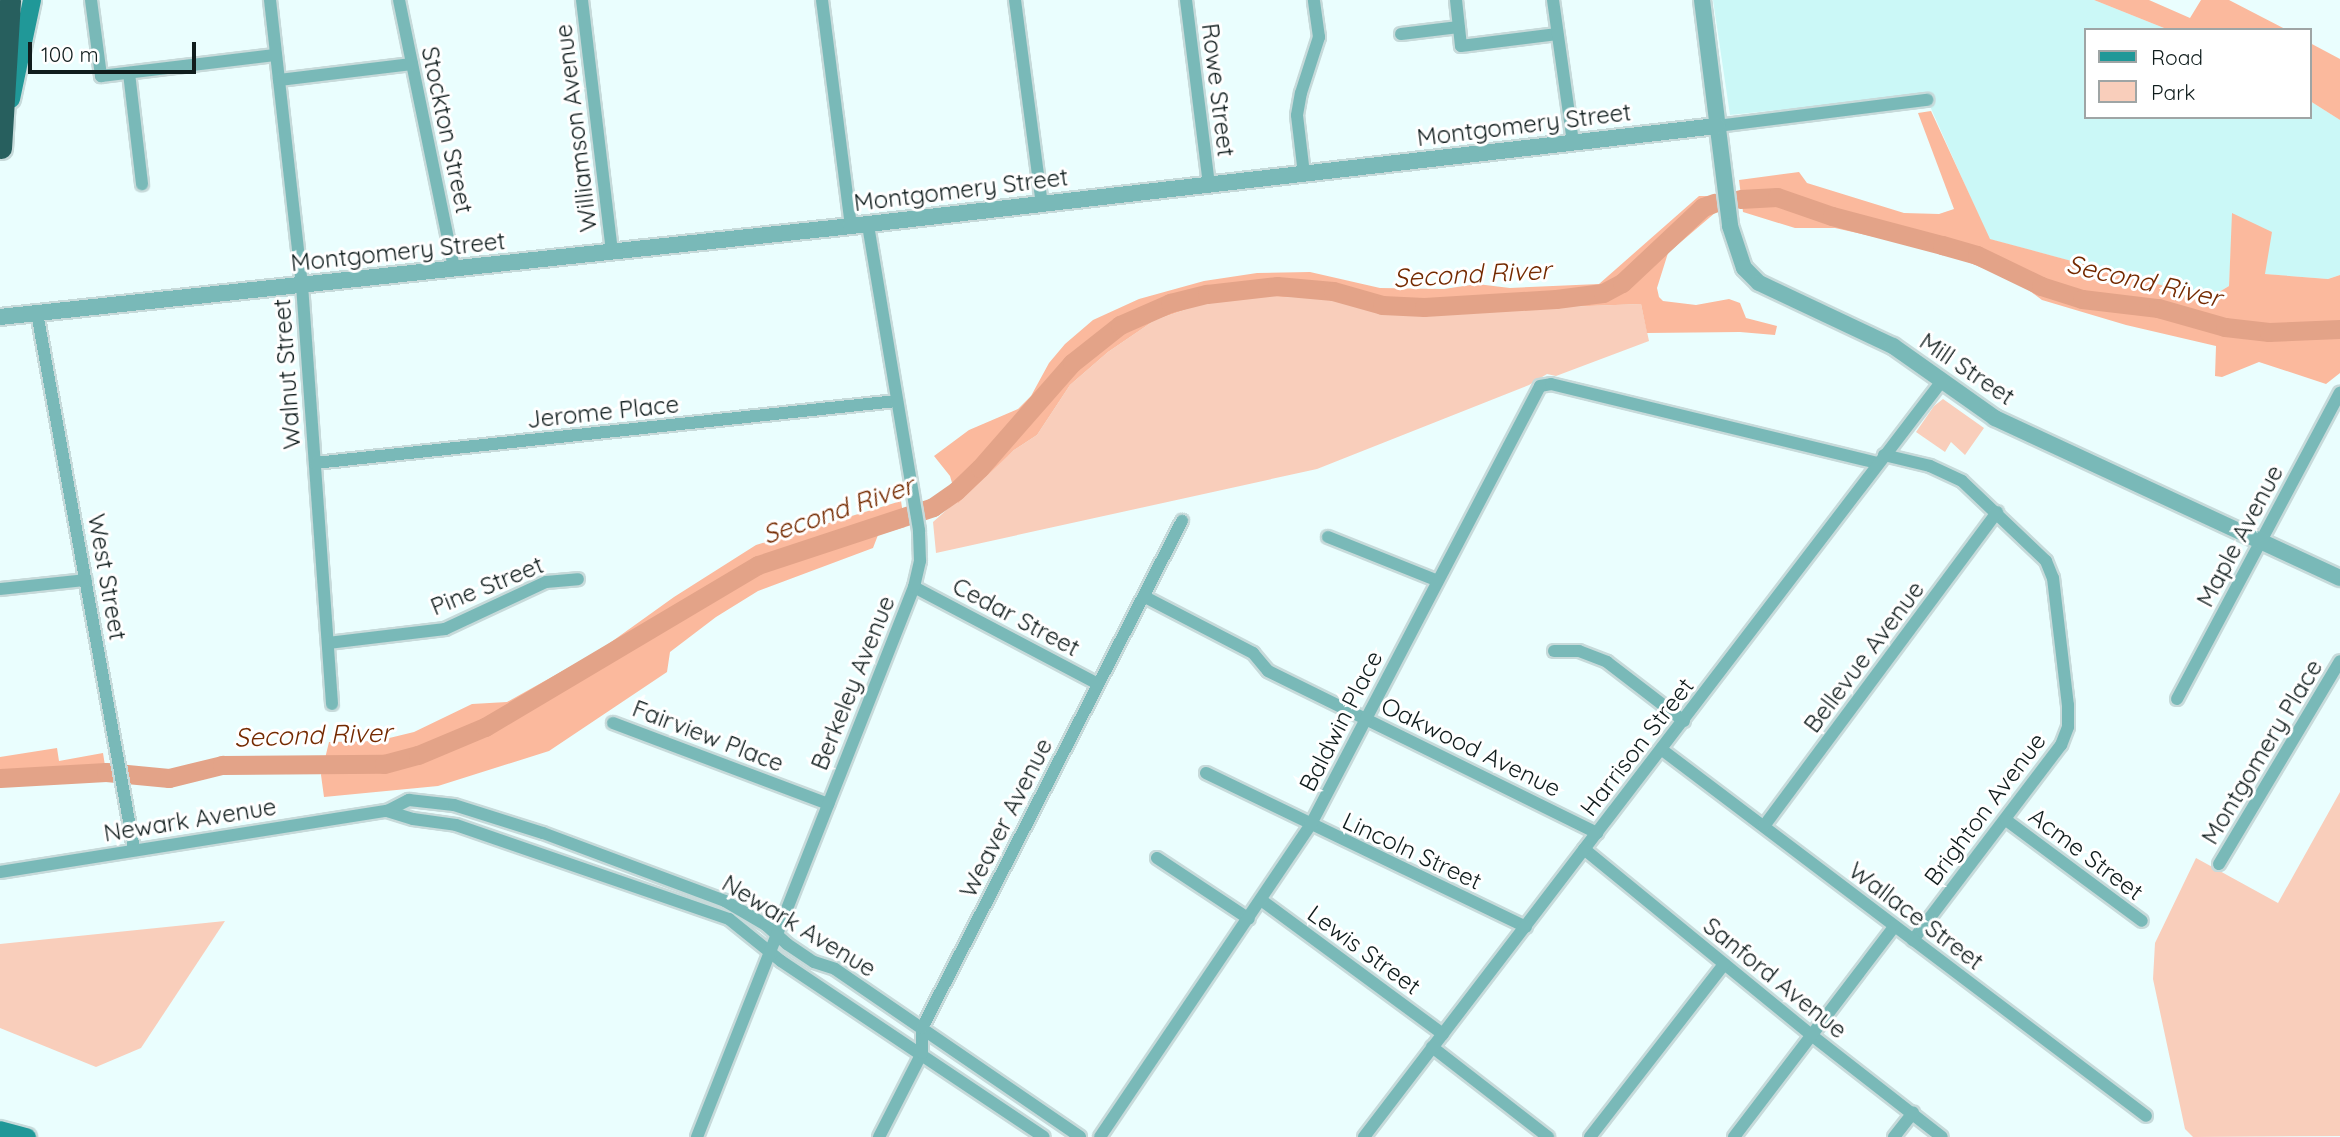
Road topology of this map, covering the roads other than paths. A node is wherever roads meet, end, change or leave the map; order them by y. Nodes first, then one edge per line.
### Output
1 (10, 0) edge
2 (32, 0) edge
3 (92, 0) edge
4 (270, 0) edge
5 (399, 0) edge
6 (582, 0) edge
7 (822, 0) edge
8 (1015, 0) edge
9 (1186, 0) edge
10 (1314, 0) edge
11 (1456, 0) edge
12 (1553, 0) edge
13 (1702, 0) edge
14 (1459, 27) junction
15 (1401, 34) dead end
16 (1557, 34) junction
17 (275, 55) junction
18 (412, 64) junction
19 (128, 73) junction
20 (279, 80) junction
21 (1927, 100) dead end
22 (1717, 126) junction
23 (1573, 142) junction
24 (0, 150) edge
25 (1304, 174) junction
26 (142, 184) dead end
27 (1209, 184) junction
28 (1042, 204) junction
29 (860, 225) junction
30 (612, 251) junction
31 (454, 268) junction
32 (302, 285) junction
33 (37, 313) junction
34 (0, 317) edge
35 (1941, 381) junction
36 (2340, 393) edge
37 (895, 401) junction
38 (1631, 403) joint
39 (1880, 459) junction
40 (315, 463) junction
41 (1997, 512) junction
42 (1182, 521) dead end
43 (1328, 537) dead end
44 (2260, 542) junction
45 (2340, 578) edge
46 (578, 579) dead end
47 (86, 580) junction
48 (1438, 581) junction
49 (914, 587) junction
50 (0, 589) edge
51 (1145, 597) junction
52 (328, 643) junction
53 (1554, 651) dead end
54 (2340, 661) edge
55 (1098, 684) junction
56 (2177, 699) dead end
57 (332, 704) dead end
58 (1365, 719) junction
59 (1684, 721) junction
60 (613, 723) dead end
61 (1661, 749) junction
62 (1206, 774) dead end
63 (828, 804) junction
64 (387, 811) junction
65 (2006, 820) junction
66 (1310, 826) junction
67 (1763, 826) junction
68 (1597, 833) junction
69 (134, 849) junction
70 (1584, 849) junction
71 (1157, 858) dead end
72 (2219, 864) dead end
73 (0, 872) edge
74 (1261, 901) junction
75 (1249, 919) junction
76 (2141, 921) dead end
77 (1895, 926) junction
78 (1526, 927) junction
79 (777, 935) junction
80 (1913, 940) junction
81 (771, 951) junction
82 (1724, 964) junction
83 (922, 1028) junction
84 (1443, 1034) junction
85 (1810, 1034) junction
86 (1433, 1047) junction
87 (922, 1053) junction
88 (1913, 1113) junction
89 (2146, 1116) dead end
90 (0, 1129) edge
91 (27, 1137) edge
92 (697, 1137) edge
93 (879, 1137) edge
94 (1044, 1137) edge
95 (1080, 1137) edge
96 (1101, 1137) edge
97 (1364, 1137) edge
98 (1548, 1137) edge
99 (1590, 1137) edge
100 (1734, 1137) edge
101 (1894, 1137) edge
102 (1942, 1137) edge

1 - 24 highway
2 - 24 main road
3 - 19 street
4 - 17 street, Walnut Street
5 - 18 street, Stockton Street
6 - 30 street, Williamson Avenue
7 - 29 street, Berkeley Avenue
8 - 28 street
9 - 27 street, Rowe Street
10 - 25 street
11 - 14 street
12 - 16 street
13 - 22 street, Mill Street
14 - 15 street
14 - 16 street
16 - 23 street
17 - 19 street
17 - 20 street, Walnut Street
18 - 20 street
18 - 31 street, Stockton Street
19 - 26 street
20 - 32 street, Walnut Street
21 - 22 street, Montgomery Street
22 - 23 street, Montgomery Street
22 - 35 street, Mill Street
23 - 25 street, Montgomery Street
25 - 27 street, Montgomery Street
27 - 28 street, Montgomery Street
28 - 29 street, Montgomery Street
29 - 30 street, Montgomery Street
29 - 37 street, Berkeley Avenue
30 - 31 street, Montgomery Street
31 - 32 street, Montgomery Street
32 - 33 street, Montgomery Street
32 - 40 street, Walnut Street
33 - 34 street, Montgomery Street
33 - 47 street, West Street
35 - 39 street, Harrison Street
35 - 44 street, Mill Street
36 - 44 street, Maple Avenue
37 - 40 street, Jerome Place
37 - 49 street, Berkeley Avenue
38 - 39 street, Brighton Avenue
38 - 48 street, Baldwin Place
39 - 41 street, Brighton Avenue
39 - 59 street, Harrison Street
40 - 52 street, Walnut Street
41 - 65 street, Brighton Avenue
41 - 67 street, Bellevue Avenue
42 - 51 street, Weaver Avenue
43 - 48 street
44 - 45 street, Mill Street
44 - 56 street, Maple Avenue
46 - 52 street, Pine Street
47 - 50 street
47 - 69 street, West Street
48 - 58 street, Baldwin Place
49 - 55 street, Cedar Street
49 - 63 street, Berkeley Avenue
51 - 55 street, Weaver Avenue
51 - 58 street, Oakwood Avenue
52 - 57 street, Walnut Street
53 - 59 street
54 - 72 street, Montgomery Place
55 - 83 street, Weaver Avenue
58 - 66 street, Baldwin Place
58 - 68 street, Oakwood Avenue
59 - 61 street, Harrison Street
60 - 63 street, Fairview Place
61 - 67 street, Wallace Street
61 - 68 street, Harrison Street
62 - 66 street, Lincoln Street
63 - 79 street, Berkeley Avenue
64 - 69 street, Newark Avenue
64 - 79 street, Newark Avenue
64 - 81 street, Newark Avenue
65 - 76 street, Acme Street
65 - 80 street, Brighton Avenue
66 - 74 street, Baldwin Place
66 - 78 street, Lincoln Street
67 - 77 street, Wallace Street
68 - 70 street, Harrison Street
69 - 73 street, Newark Avenue
70 - 78 street, Harrison Street
70 - 82 street, Sanford Avenue
71 - 75 street
74 - 75 street, Baldwin Place
74 - 84 street, Lewis Street
75 - 96 street, Baldwin Place
77 - 80 street, Wallace Street
77 - 85 street
78 - 84 street, Harrison Street
79 - 81 street, Berkeley Avenue
79 - 83 street, Newark Avenue
80 - 89 street, Wallace Street
81 - 87 street, Newark Avenue
81 - 92 street, Berkeley Avenue
82 - 85 street, Sanford Avenue
82 - 99 street
83 - 87 street, Weaver Avenue
83 - 95 street, Newark Avenue
84 - 86 street, Harrison Street
85 - 88 street, Sanford Avenue
85 - 100 street
86 - 97 street, Harrison Street
86 - 98 street
87 - 93 street, Weaver Avenue
87 - 94 street, Newark Avenue
88 - 101 street
88 - 102 street, Sanford Avenue
90 - 91 main road

